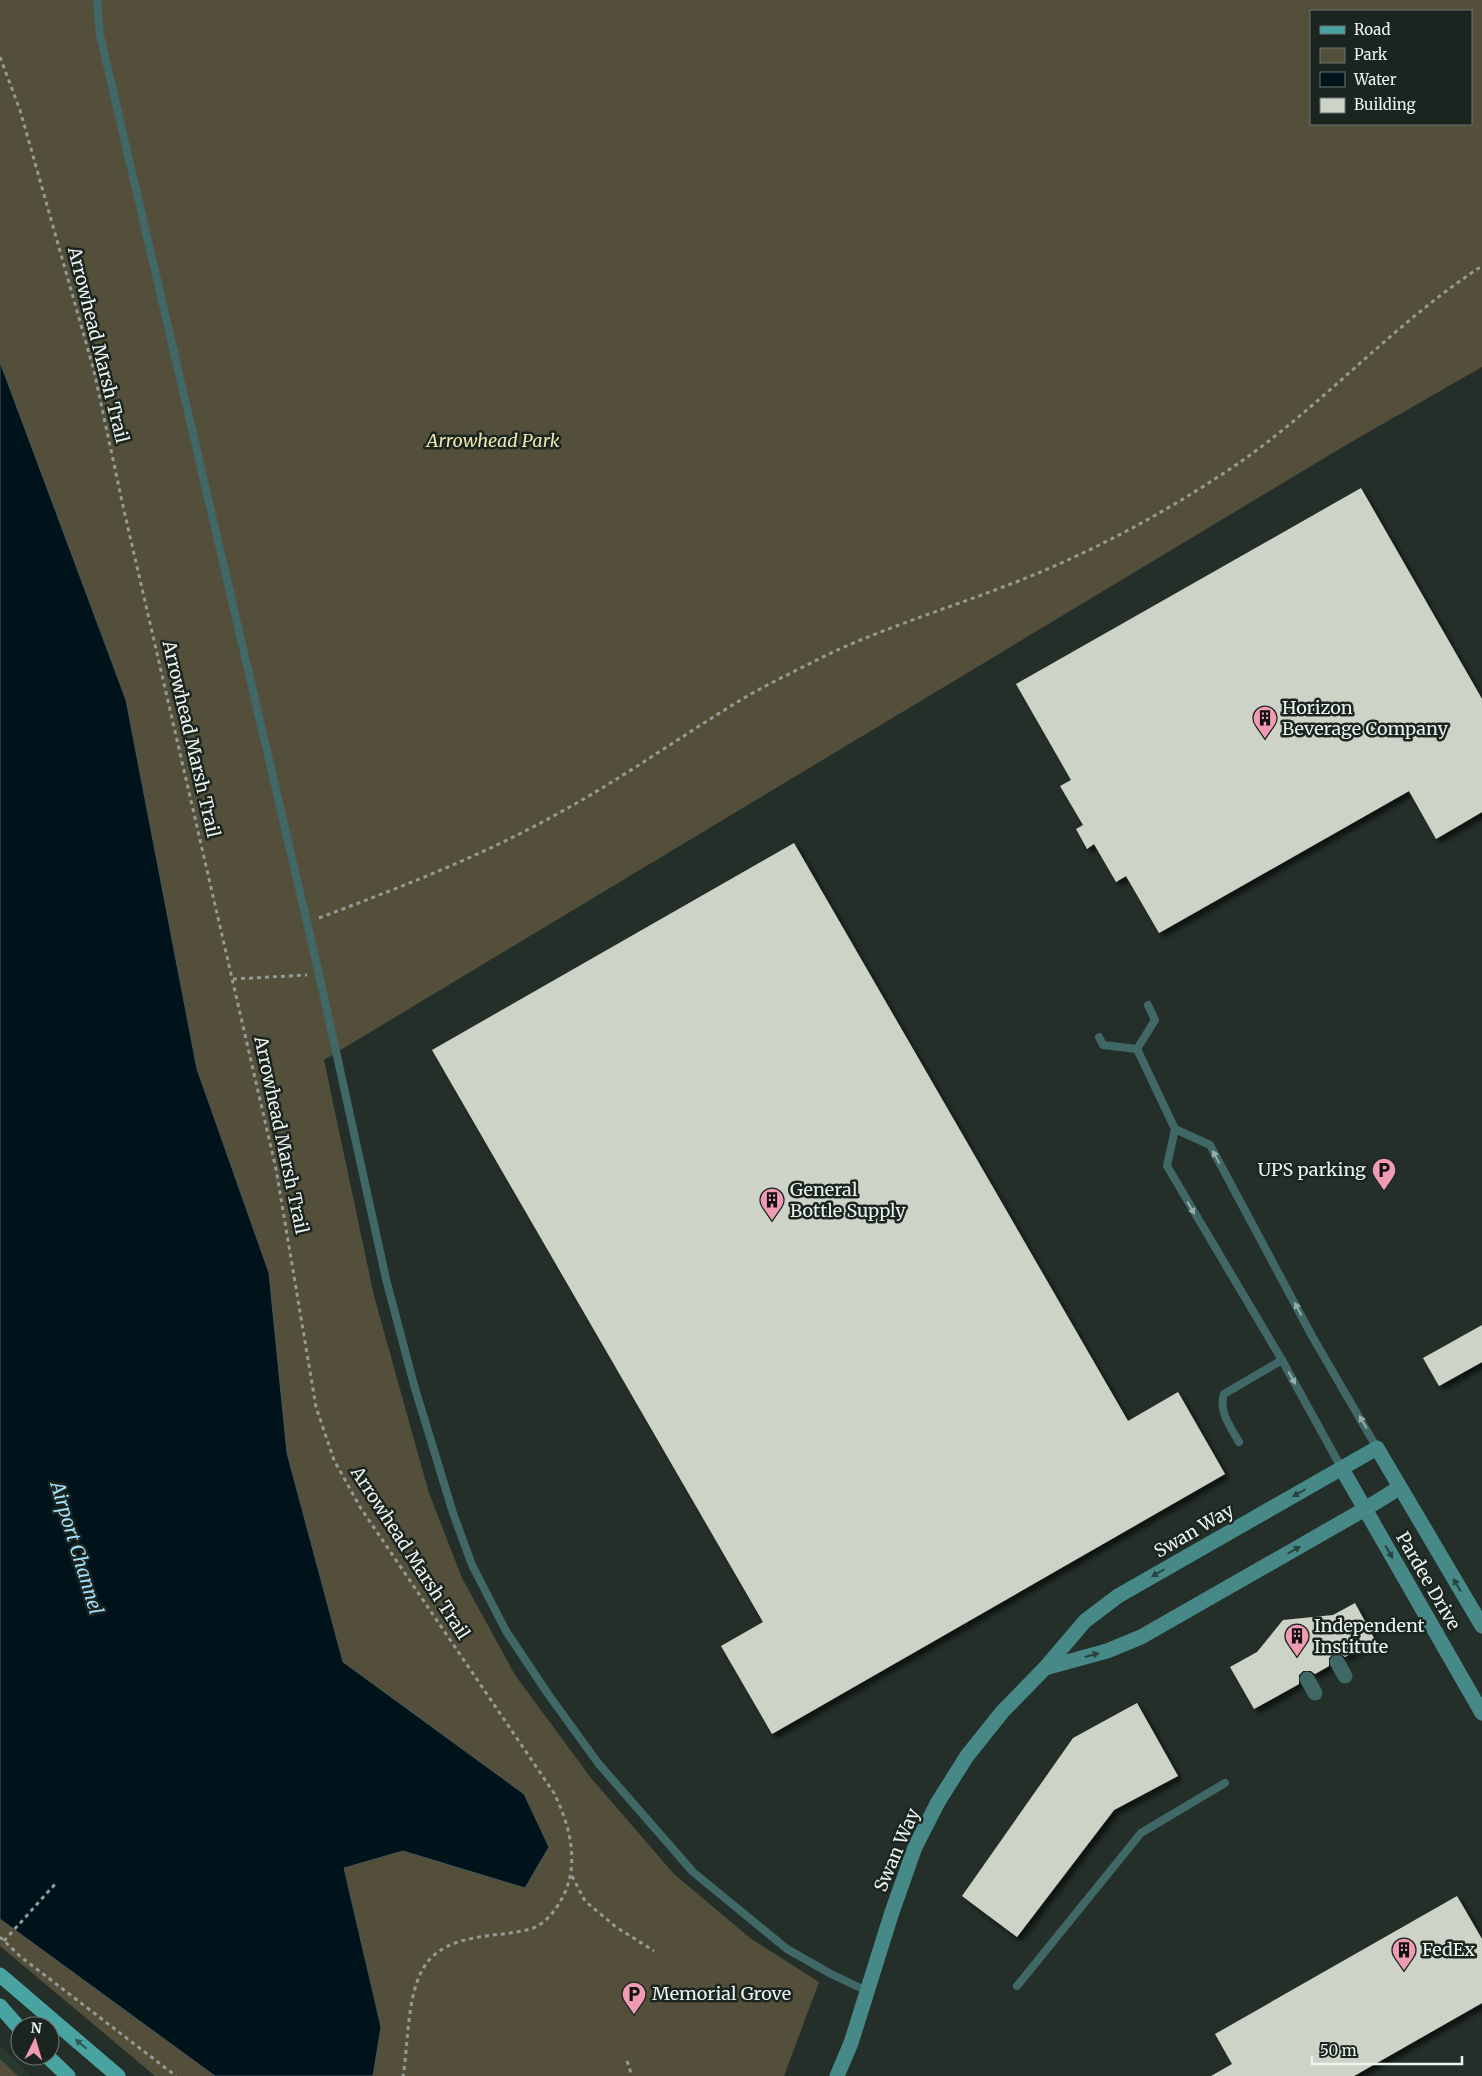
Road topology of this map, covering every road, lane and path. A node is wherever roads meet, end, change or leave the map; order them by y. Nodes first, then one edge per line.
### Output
1 (97, 0) edge
2 (0, 57) edge
3 (1482, 266) edge
4 (307, 922) junction
5 (320, 974) junction
6 (233, 979) junction
7 (1148, 1006) dead end
8 (1099, 1037) dead end
9 (1137, 1049) junction
10 (1175, 1129) junction
11 (1282, 1360) junction
12 (1239, 1442) dead end
13 (1377, 1448) junction
14 (1342, 1468) junction
15 (1399, 1488) junction
16 (1365, 1509) junction
17 (1482, 1626) edge
18 (1337, 1662) dead end
19 (1045, 1668) junction
20 (1345, 1676) dead end
21 (1307, 1679) dead end
22 (1315, 1693) dead end
23 (1482, 1713) edge
24 (1225, 1782) dead end
25 (572, 1875) junction
26 (56, 1883) dead end
27 (0, 1937) edge
28 (4, 1941) junction
29 (654, 1951) dead end
30 (0, 1974) edge
31 (1017, 1986) dead end
32 (866, 1991) junction
33 (0, 2006) edge
34 (10, 2018) edge
35 (627, 2061) dead end
36 (58, 2066) edge
37 (68, 2076) edge
38 (118, 2076) edge
39 (176, 2076) edge
40 (402, 2076) edge
41 (632, 2076) edge
42 (837, 2076) edge

1 - 4 lane
2 - 6 path, Arrowhead Marsh Trail
3 - 4 path
4 - 5 lane
5 - 6 path
5 - 32 lane
6 - 25 path, Arrowhead Marsh Trail
7 - 9 lane
8 - 9 lane
9 - 10 lane
10 -> 11 lane
13 -> 10 lane
11 - 12 lane
11 -> 14 lane
13 - 14 main road, Swan Way
13 - 15 main road, Pardee Drive
14 - 16 main road, Pardee Drive
14 -> 19 main road, Swan Way
15 - 16 main road, Swan Way
17 -> 15 main road, Pardee Drive
19 -> 16 main road, Swan Way
16 -> 23 main road, Pardee Drive
18 - 20 street
19 - 32 main road, Swan Way
21 - 22 street
24 - 31 lane
25 - 29 path
25 - 40 path, Arrowhead Marsh Trail
26 - 28 path
27 - 28 path
28 - 39 path
38 -> 30 main road
32 - 42 main road, Swan Way
33 - 34 main road
35 - 41 path
36 - 37 main road

